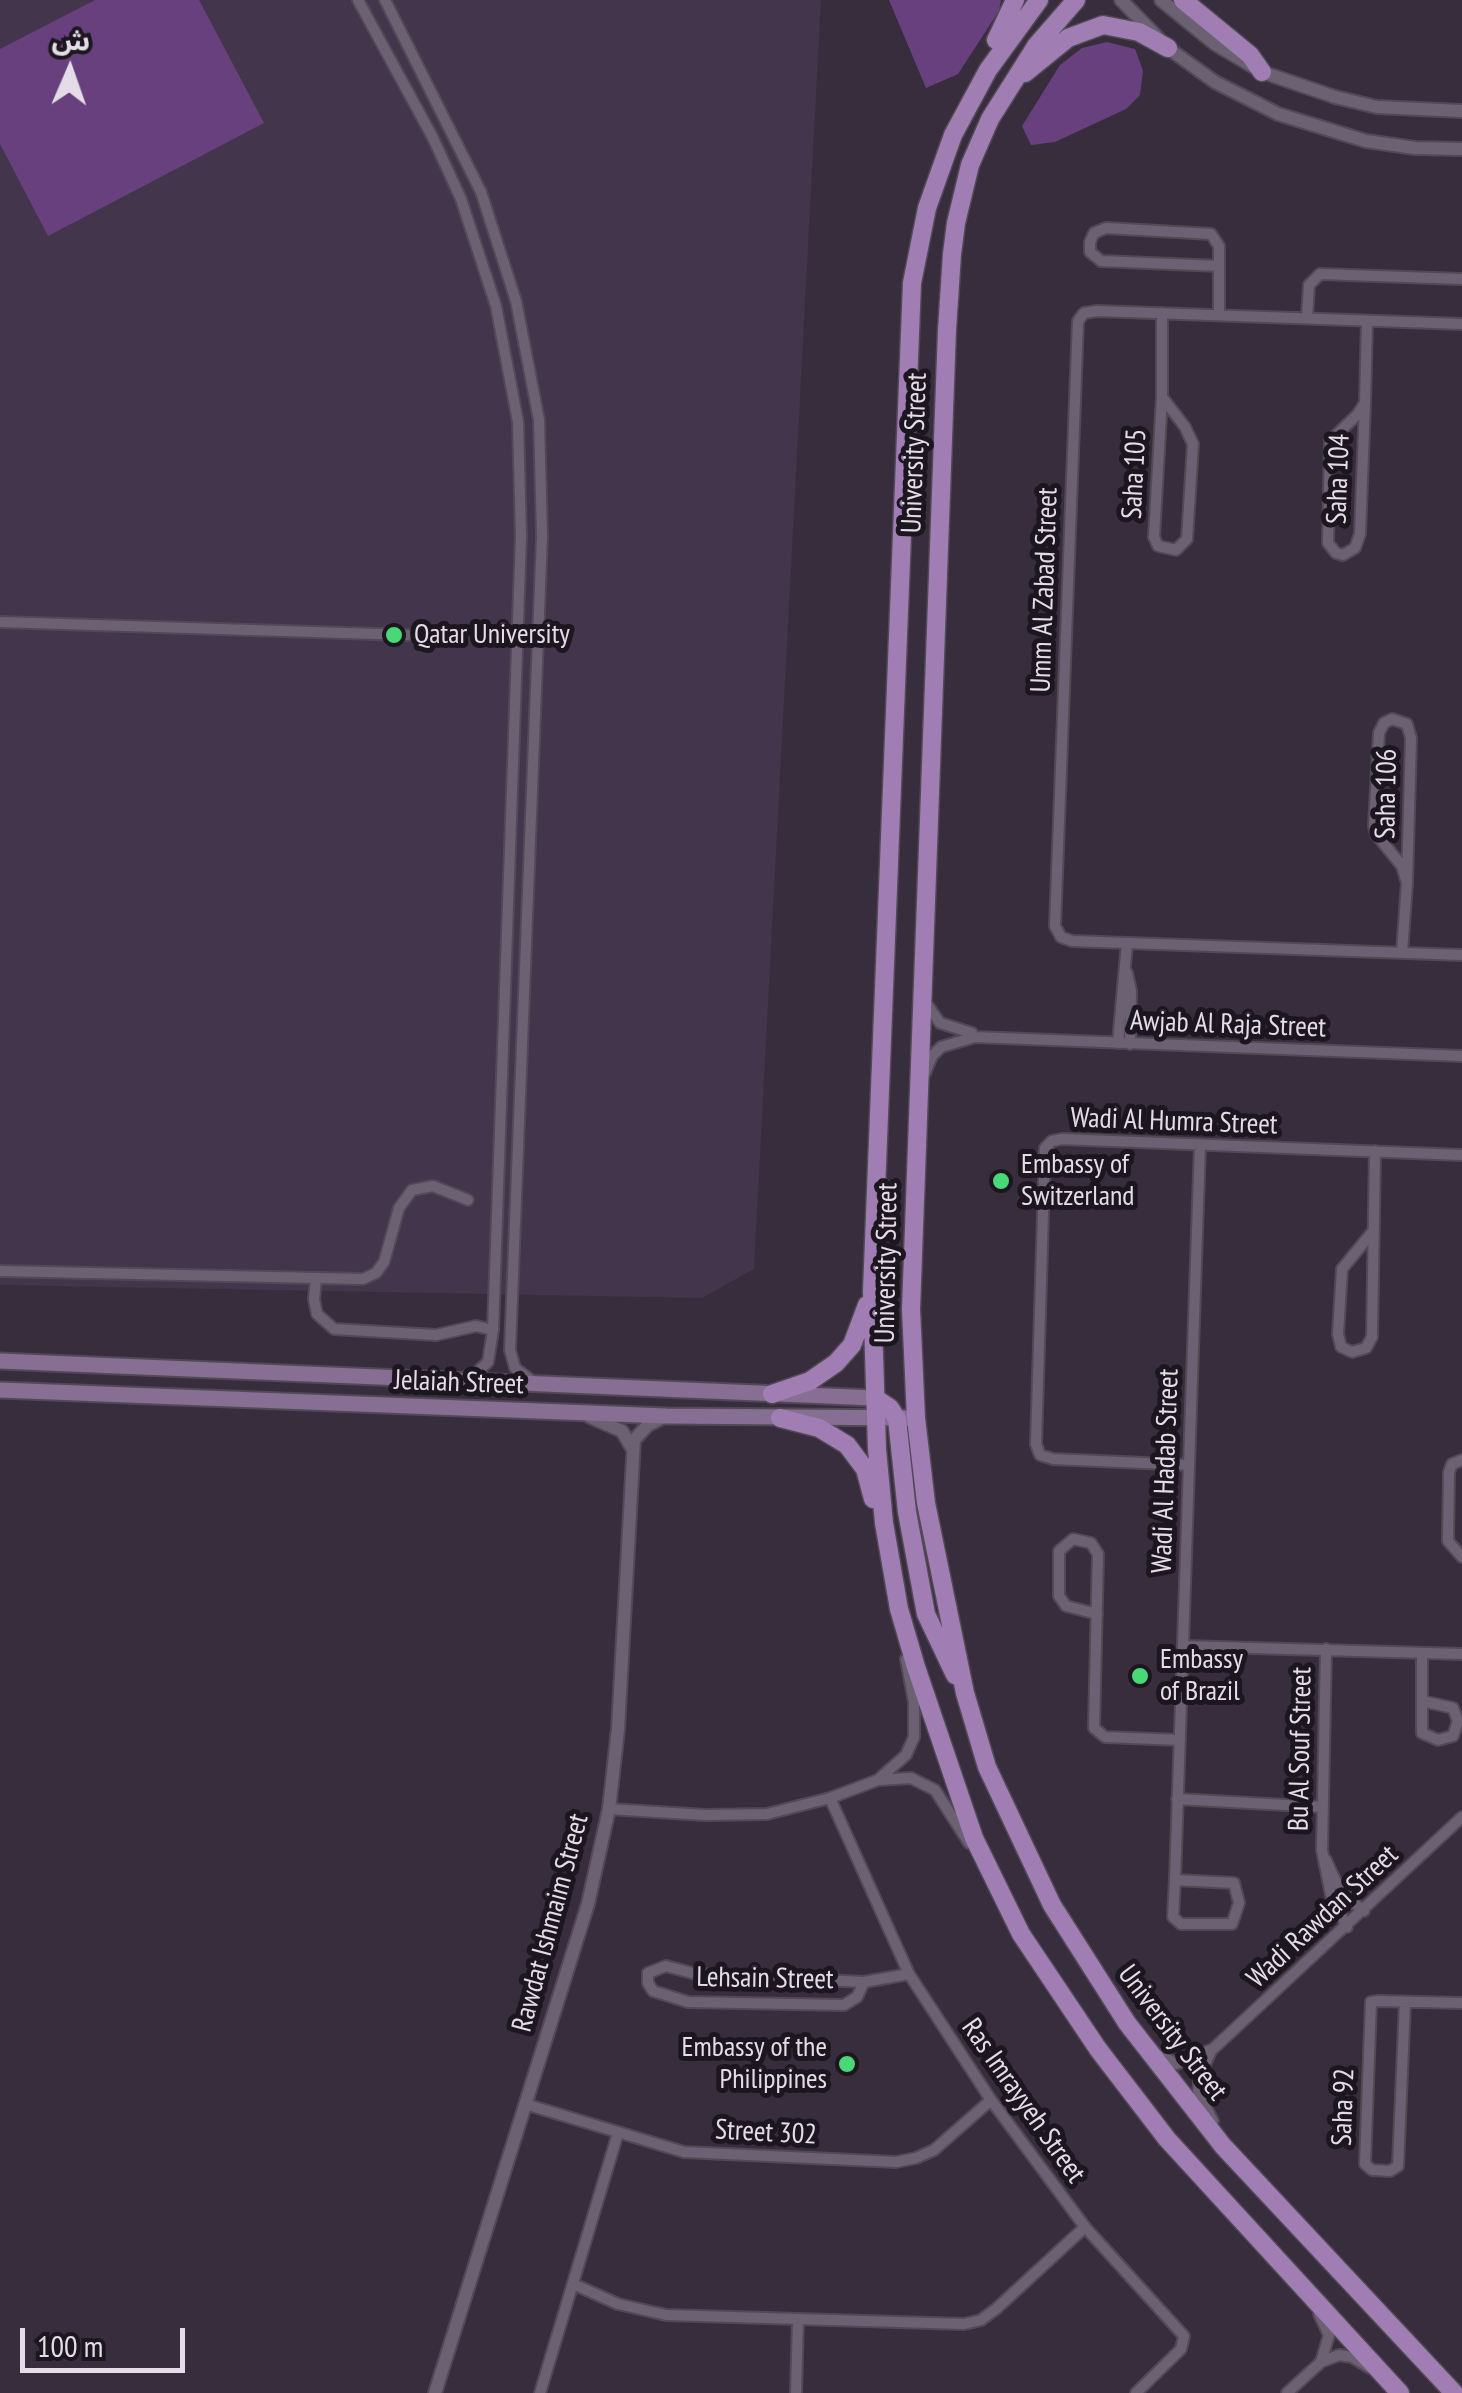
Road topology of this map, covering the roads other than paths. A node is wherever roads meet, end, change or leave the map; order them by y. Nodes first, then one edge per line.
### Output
1 (358, 0) edge
2 (385, 0) edge
3 (1014, 0) edge
4 (1039, 0) edge
5 (1076, 0) edge
6 (1121, 0) edge
7 (1162, 0) edge
8 (1183, 0) edge
9 (1168, 48) junction
10 (988, 70) junction
11 (1262, 72) junction
12 (1009, 86) junction
13 (1462, 112) edge
14 (1462, 149) edge
15 (1219, 266) junction
16 (1462, 279) edge
17 (1162, 313) junction
18 (1219, 315) junction
19 (1307, 318) junction
20 (1367, 320) junction
21 (1462, 324) edge
22 (1162, 397) junction
23 (1365, 402) junction
24 (0, 622) edge
25 (408, 635) dead end
26 (1407, 883) junction
27 (1127, 943) junction
28 (1402, 952) junction
29 (1462, 955) edge
30 (923, 967) junction
31 (992, 1036) junction
32 (1124, 1044) junction
33 (1462, 1056) edge
34 (918, 1102) junction
35 (1200, 1145) junction
36 (1375, 1152) junction
37 (1462, 1154) edge
38 (468, 1200) dead end
39 (1374, 1230) junction
40 (0, 1270) edge
41 (316, 1279) junction
42 (872, 1290) junction
43 (494, 1310) junction
44 (513, 1312) junction
45 (493, 1330) junction
46 (0, 1361) edge
47 (456, 1380) junction
48 (537, 1384) junction
49 (0, 1390) edge
50 (772, 1394) junction
51 (876, 1398) junction
52 (578, 1413) junction
53 (666, 1416) junction
54 (780, 1418) junction
55 (916, 1418) junction
56 (876, 1420) junction
57 (896, 1420) junction
58 (632, 1452) junction
59 (1462, 1460) edge
60 (1189, 1465) junction
61 (884, 1523) junction
62 (1462, 1558) edge
63 (899, 1609) junction
64 (1097, 1614) junction
65 (1183, 1646) junction
66 (1326, 1650) junction
67 (1422, 1652) junction
68 (1462, 1654) edge
69 (965, 1693) junction
70 (1422, 1701) junction
71 (1180, 1740) junction
72 (878, 1780) junction
73 (830, 1798) junction
74 (1178, 1799) junction
75 (1322, 1807) junction
76 (608, 1809) junction
77 (1462, 1817) edge
78 (1322, 1850) junction
79 (986, 1866) junction
80 (1174, 1880) junction
81 (1364, 1911) junction
82 (1347, 1927) junction
83 (909, 1974) junction
84 (864, 1982) junction
85 (1405, 2002) junction
86 (1462, 2003) edge
87 (1127, 2023) junction
88 (1213, 2048) junction
89 (991, 2100) junction
90 (524, 2104) junction
91 (618, 2133) junction
92 (1223, 2146) junction
93 (1085, 2227) junction
94 (1300, 2283) junction
95 (573, 2284) junction
96 (798, 2319) junction
97 (1321, 2362) junction
98 (1386, 2377) junction
99 (435, 2393) edge
100 (540, 2393) edge
101 (796, 2393) edge
102 (1136, 2393) edge
103 (1287, 2393) edge
104 (1400, 2393) edge
105 (1454, 2393) edge

1 - 43 street
2 - 44 street
3 - 10 main road
4 - 10 main road, University Street
5 - 12 main road, University Street
6 - 9 street
7 - 11 street
8 - 11 main road
9 - 12 main road
9 - 14 street
10 - 42 main road, University Street
11 - 13 street
12 - 30 main road, University Street
15 - 15 street
15 - 18 street
16 - 19 street
17 - 18 street, Umm Al Zabad Street
17 - 22 street, Saha 105
17 - 27 street, Umm Al Zabad Street
18 - 19 street, Umm Al Zabad Street
19 - 20 street, Umm Al Zabad Street
20 - 21 street, Umm Al Zabad Street
20 - 23 street, Saha 104
22 - 22 street, Saha 105
23 - 23 street, Saha 104
24 - 25 street
26 - 26 street, Saha 106
26 - 28 street, Saha 106
27 - 28 street, Umm Al Zabad Street
27 - 32 street
28 - 29 street, Umm Al Zabad Street
30 - 31 street, Awjab Al Raja Street
30 - 34 main road, University Street
31 - 32 street, Awjab Al Raja Street
31 - 34 street, Awjab Al Raja Street
32 - 33 street, Awjab Al Raja Street
34 - 55 main road, University Street
35 - 36 street, Wadi Al Humra Street
35 - 60 street, Wadi Al Hadab Street
35 - 60 street, Wadi Al Humra Street
36 - 37 street, Wadi Al Humra Street
36 - 39 street
38 - 41 street
39 - 39 street
40 - 41 street
41 - 45 street
42 - 50 main road
42 - 51 main road, University Street
43 - 44 street
43 - 45 street
44 - 48 street
45 - 47 street
46 - 47 main road, Jelaiah Street
47 - 48 main road, Jelaiah Street
48 - 50 main road, Jelaiah Street
49 - 52 main road, Jelaiah Street
50 - 51 main road, Jelaiah Street
51 - 56 main road, University Street
51 - 57 main road
52 - 53 main road, Jelaiah Street
52 - 58 street
53 - 54 main road, Jelaiah Street
53 - 58 street
54 - 56 main road, Jelaiah Street
54 - 61 main road
55 - 57 main road, Jelaiah Street
55 - 69 main road, University Street
56 - 57 main road, Jelaiah Street
56 - 61 main road, University Street
57 - 69 main road
58 - 76 street, Rawdat Ishmaim Street
59 - 62 street
60 - 65 street, Wadi Al Hadab Street
61 - 63 main road, University Street
63 - 72 street
63 - 79 main road, University Street
64 - 64 street
64 - 71 street
65 - 66 street
65 - 71 street, Wadi Al Hadab Street
66 - 67 street
66 - 75 street, Bu Al Souf Street
67 - 68 street
67 - 70 street
69 - 87 main road, University Street
70 - 70 street
71 - 74 street, Wadi Al Hadab Street
72 - 73 street
72 - 79 street
73 - 76 street
73 - 83 street, Ras Imrayyeh Street
74 - 75 street
74 - 80 street, Wadi Al Hadab Street
75 - 78 street, Bu Al Souf Street
76 - 90 street, Rawdat Ishmaim Street
77 - 81 street, Wadi Rawdan Street
78 - 81 street, Bu Al Souf Street
78 - 82 street, Bu Al Souf Street
79 - 94 main road, University Street
80 - 80 street, Wadi Al Hadab Street
81 - 82 street, Wadi Rawdan Street
82 - 88 street, Wadi Rawdan Street
83 - 84 street, Lehsain Street
83 - 89 street, Ras Imrayyeh Street
84 - 84 street, Lehsain Street
85 - 85 street, Saha 92
85 - 86 street, Saha 92
87 - 88 street, Wadi Rawdan Street
87 - 92 main road, University Street
88 - 92 street
89 - 91 street, Street 302
89 - 93 street, Ras Imrayyeh Street
90 - 91 street, Street 302
90 - 99 street, Rawdat Ishmaim Street
91 - 95 street
92 - 105 main road, University Street
93 - 96 street
93 - 102 street, Ras Imrayyeh Street
94 - 97 street
94 - 98 main road, University Street
95 - 96 street
95 - 100 street
96 - 101 street
97 - 98 street
97 - 103 street
98 - 104 main road, University Street

